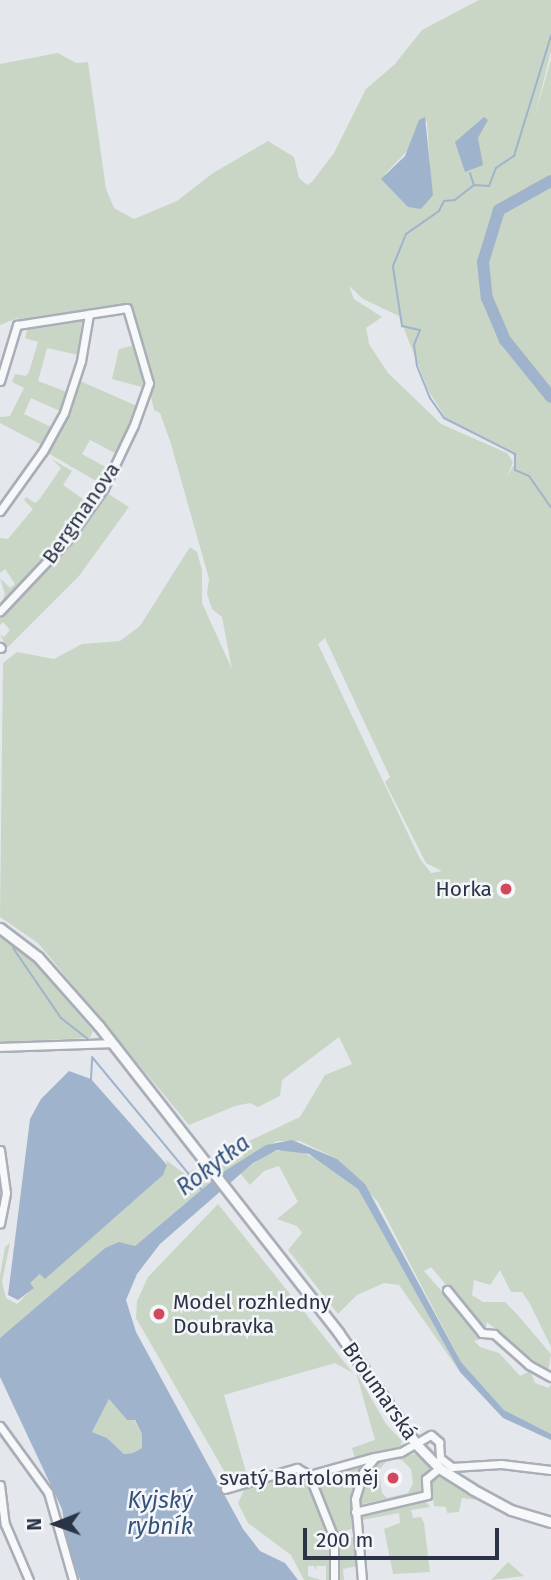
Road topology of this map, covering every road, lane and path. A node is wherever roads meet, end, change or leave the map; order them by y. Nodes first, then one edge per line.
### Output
1 (89, 314) junction
2 (0, 381) edge
3 (0, 511) edge
4 (0, 611) edge
5 (0, 928) edge
6 (111, 1043) junction
7 (0, 1047) edge
8 (0, 1150) edge
9 (0, 1223) edge
10 (447, 1290) dead end
11 (551, 1377) edge
12 (0, 1426) edge
13 (416, 1444) junction
14 (377, 1457) junction
15 (439, 1468) junction
16 (551, 1470) edge
17 (309, 1475) junction
18 (0, 1485) edge
19 (225, 1489) dead end
20 (355, 1512) junction
21 (551, 1522) edge
22 (29, 1580) edge
23 (73, 1580) edge
24 (334, 1580) edge
25 (362, 1580) edge

1 - 2 street, Bergmanova
1 - 3 street
1 - 4 street, Bergmanova
5 - 6 street, Broumarská
6 - 7 street
6 - 13 street, Broumarská
8 - 9 street
10 - 11 street
12 - 23 street
13 - 14 street
13 - 15 street, Broumarská
13 - 16 street
14 - 17 street
14 - 20 street
15 - 20 street
15 - 21 street, Broumarská
17 - 19 street
17 - 24 street
18 - 22 street
20 - 25 street

